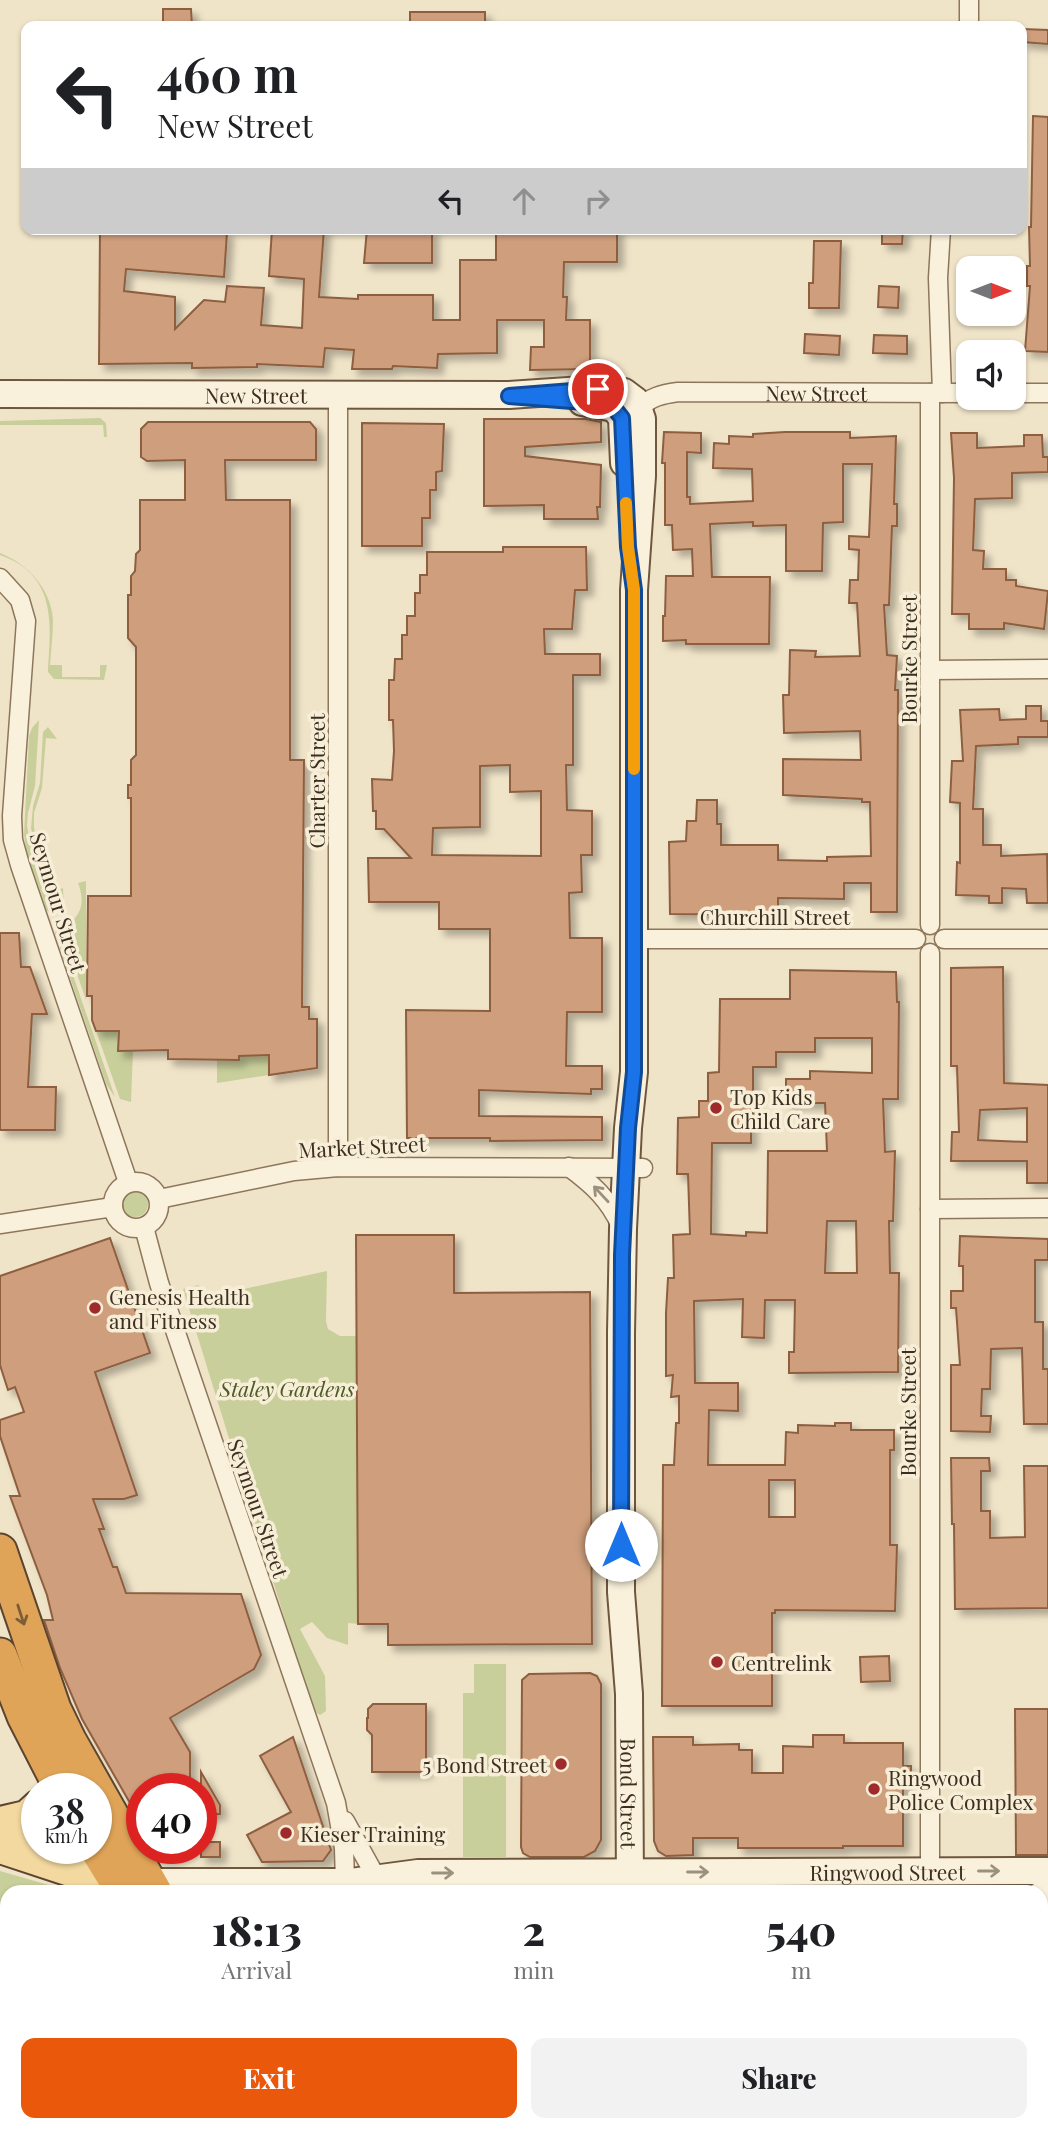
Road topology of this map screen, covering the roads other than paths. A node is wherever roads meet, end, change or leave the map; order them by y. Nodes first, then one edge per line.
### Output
1 (969, 0) edge
2 (969, 21) edge
3 (941, 235) edge
4 (936, 393) junction
5 (956, 393) edge
6 (1026, 393) edge
7 (1048, 393) edge
8 (0, 394) edge
9 (338, 396) junction
10 (625, 411) junction
11 (3, 583) edge
12 (634, 590) junction
13 (931, 670) junction
14 (1048, 670) edge
15 (930, 925) junction
16 (634, 939) junction
17 (916, 939) junction
18 (944, 939) junction
19 (1048, 939) edge
20 (930, 953) junction
21 (338, 1167) junction
22 (569, 1167) junction
23 (634, 1168) junction
24 (128, 1182) junction
25 (159, 1199) junction
26 (113, 1208) junction
27 (1048, 1208) edge
28 (930, 1209) junction
29 (0, 1224) edge
30 (144, 1227) junction
31 (623, 1229) junction
32 (0, 1550) edge
33 (0, 1655) edge
34 (629, 1694) junction
35 (43, 1756) junction
36 (42, 1773) edge
37 (53, 1773) edge
38 (336, 1803) junction
39 (21, 1816) edge
40 (0, 1821) edge
41 (0, 1826) edge
42 (21, 1833) edge
43 (0, 1849) edge
44 (98, 1864) edge
45 (930, 1871) junction
46 (1048, 1871) edge
47 (128, 1878) edge
48 (357, 1880) junction
49 (630, 1882) edge
50 (383, 1885) edge

1 - 2 street
3 - 4 street, Bourke Street
4 - 5 street, New Street
4 - 10 street, New Street
4 - 13 street, Bourke Street
6 - 7 street
8 - 9 street, New Street
9 - 10 street, New Street
9 - 21 street, Charter Street
10 - 12 street, Bond Street
10 - 12 street, Bond Street
11 - 24 street, Seymour Street
12 - 16 street, Bond Street
13 - 14 street
13 - 15 street, Bourke Street
15 - 17 street
15 - 18 street
16 - 17 street, Churchill Street
16 - 23 street, Bond Street
17 - 20 street
18 - 19 street
18 - 20 street
20 - 28 street, Bourke Street
21 - 22 street, Market Street
21 - 25 street, Market Street
22 - 23 street, Market Street
31 -> 22 street
23 - 31 street, Bond Street
23 - 34 street, Bond Street
24 - 25 street
24 - 26 street
25 - 30 street
26 - 29 street
26 - 30 street
27 - 28 street
28 - 45 street, Bourke Street
30 - 38 street, Seymour Street
31 - 34 street, Bond Street
32 -> 47 highway
33 - 35 highway
34 - 49 street, Bond Street
35 - 36 main road
35 - 37 highway
38 - 48 street, Seymour Street
38 - 48 street, Seymour Street
39 - 40 main road
41 - 42 main road
43 - 47 main road
44 - 47 main road
45 -> 46 street, Ringwood Street
49 -> 45 street, Ringwood Street
47 - 48 street, Ringwood Street
48 -> 49 street, Ringwood Street
48 - 50 street, Ringwood Street

